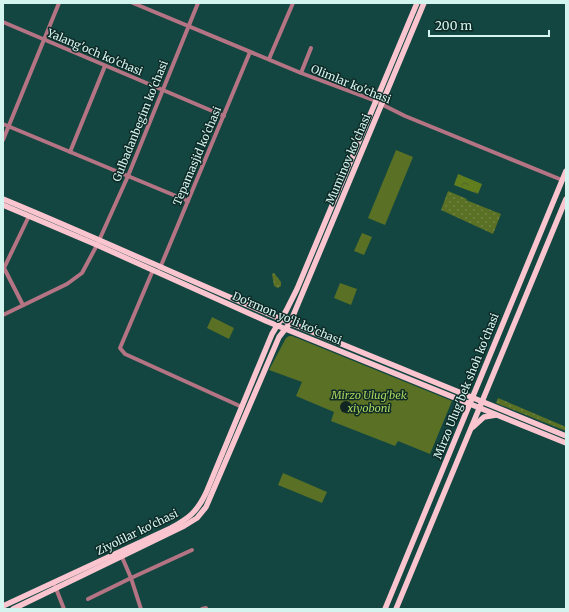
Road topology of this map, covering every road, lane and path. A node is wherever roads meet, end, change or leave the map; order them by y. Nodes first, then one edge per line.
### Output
1 (59, 3) edge
2 (133, 3) edge
3 (198, 3) edge
4 (293, 3) edge
5 (417, 3) edge
6 (424, 3) edge
7 (3, 22) edge
8 (189, 26) junction
9 (44, 39) junction
10 (311, 48) dead end
11 (250, 52) junction
12 (269, 59) junction
13 (106, 66) junction
14 (301, 73) junction
15 (163, 90) junction
16 (376, 101) junction
17 (382, 104) junction
18 (224, 116) junction
19 (3, 124) edge
20 (9, 126) junction
21 (3, 140) edge
22 (70, 152) junction
23 (566, 171) edge
24 (128, 176) junction
25 (562, 180) junction
26 (3, 199) edge
27 (566, 199) edge
28 (188, 201) junction
29 (3, 205) edge
30 (29, 216) junction
31 (539, 235) junction
32 (549, 240) junction
33 (99, 242) junction
34 (160, 268) junction
35 (152, 270) junction
36 (23, 305) junction
37 (3, 315) edge
38 (281, 319) junction
39 (290, 322) junction
40 (276, 325) junction
41 (285, 328) junction
42 (472, 397) junction
43 (482, 401) junction
44 (470, 404) junction
45 (242, 407) junction
46 (480, 407) junction
47 (500, 415) junction
48 (470, 430) junction
49 (566, 436) edge
50 (566, 443) edge
51 (192, 550) dead end
52 (122, 557) junction
53 (108, 561) junction
54 (131, 578) junction
55 (53, 582) junction
56 (56, 589) junction
57 (88, 599) dead end
58 (3, 606) edge
59 (14, 609) edge
60 (64, 609) edge
61 (141, 609) edge
62 (385, 609) edge
63 (396, 609) edge

1 - 9 street
2 - 8 street, Olimlar ko'chasi
3 - 8 street, Gulbadanbegim ko'chasi
4 - 12 street
5 - 16 main road, Muminov ko'chasi
6 - 17 main road, Muminov ko'chasi
7 - 9 street, Yalang'och ko'chasi
8 - 11 street, Olimlar ko'chasi
8 - 15 street, Gulbadanbegim ko'chasi
9 - 13 street, Yalang'och ko'chasi
9 - 20 street
10 - 14 street
11 - 12 street, Olimlar ko'chasi
11 - 18 street, Tepamasjid ko'chasi
12 - 14 street, Olimlar ko'chasi
13 - 15 street, Yalang'och ko'chasi
13 - 22 street
14 - 16 street, Olimlar ko'chasi
15 - 18 street, Yalang'och ko'chasi
15 - 24 street, Gulbadanbegim ko'chasi
16 - 17 street, Olimlar ko'chasi
16 - 38 main road, Muminov ko'chasi
17 - 25 street, Olimlar ko'chasi
17 - 39 main road, Muminov ko'chasi
18 - 28 street, Tepamasjid ko'chasi
19 - 20 street
20 - 21 street
20 - 22 street
22 - 24 street
23 - 25 main road, Mirzo Ulug'bek shoh ko'chasi
24 - 28 street
24 - 33 street, Gulbadanbegim ko'chasi
25 - 31 main road, Mirzo Ulug'bek shoh ko'chasi
26 - 33 main road, Do‘rmon yo‘li ko‘chasi
27 - 32 main road, Mirzo Ulug'bek shoh ko'chasi
28 - 34 street, Tepamasjid ko'chasi
29 - 30 main road, Do‘rmon yo‘li ko‘chasi
30 - 33 main road, Do‘rmon yo‘li ko‘chasi
30 - 36 street
31 - 32 main road
31 - 42 main road, Mirzo Ulug'bek shoh ko'chasi
32 - 43 main road, Mirzo Ulug'bek shoh ko'chasi
33 - 34 main road, Do‘rmon yo‘li ko‘chasi
33 - 35 main road, Do‘rmon yo‘li ko‘chasi
33 - 36 street, Gulbadanbegim ko'chasi
34 - 38 main road, Do‘rmon yo‘li ko‘chasi
35 - 40 main road, Do‘rmon yo‘li ko‘chasi
35 - 45 street
36 - 37 street, Gulbadanbegim ko'chasi
38 - 39 main road, Do‘rmon yo‘li ko‘chasi
38 - 40 main road, Ziyolilar ko'chasi
39 - 41 main road, Ziyolilar ko'chasi
39 - 42 main road, Do‘rmon yo‘li ko‘chasi
40 - 41 main road, Do‘rmon yo‘li ko‘chasi
40 - 45 main road, Ziyolilar ko'chasi
41 - 44 main road, Do‘rmon yo‘li ko‘chasi
41 - 52 main road, Ziyolilar ko'chasi
42 - 43 main road, Do‘rmon yo‘li ko‘chasi
42 - 44 main road, Mirzo Ulug'bek shoh ko'chasi
43 - 46 main road, Mirzo Ulug'bek shoh ko'chasi
43 - 49 main road, Do‘rmon yo‘li ko‘chasi
44 - 46 main road, Do‘rmon yo‘li ko‘chasi
44 - 62 main road, Mirzo Ulug'bek shoh ko'chasi
45 - 53 main road, Ziyolilar ko'chasi
46 - 47 main road, Do‘rmon yo‘li ko‘chasi
46 - 48 main road, Mirzo Ulug'bek shoh ko'chasi
47 - 48 main road
47 - 50 main road, Do‘rmon yo‘li ko‘chasi
48 - 63 main road, Mirzo Ulug'bek shoh ko'chasi
51 - 54 street
52 - 53 main road, Ziyolilar ko'chasi
52 - 54 street
53 - 55 main road, Ziyolilar ko'chasi
53 - 56 main road, Ziyolilar ko'chasi
54 - 57 street
54 - 61 street
55 - 56 street
55 - 58 main road, Ziyolilar ko'chasi
56 - 59 main road, Ziyolilar ko'chasi
56 - 60 street

